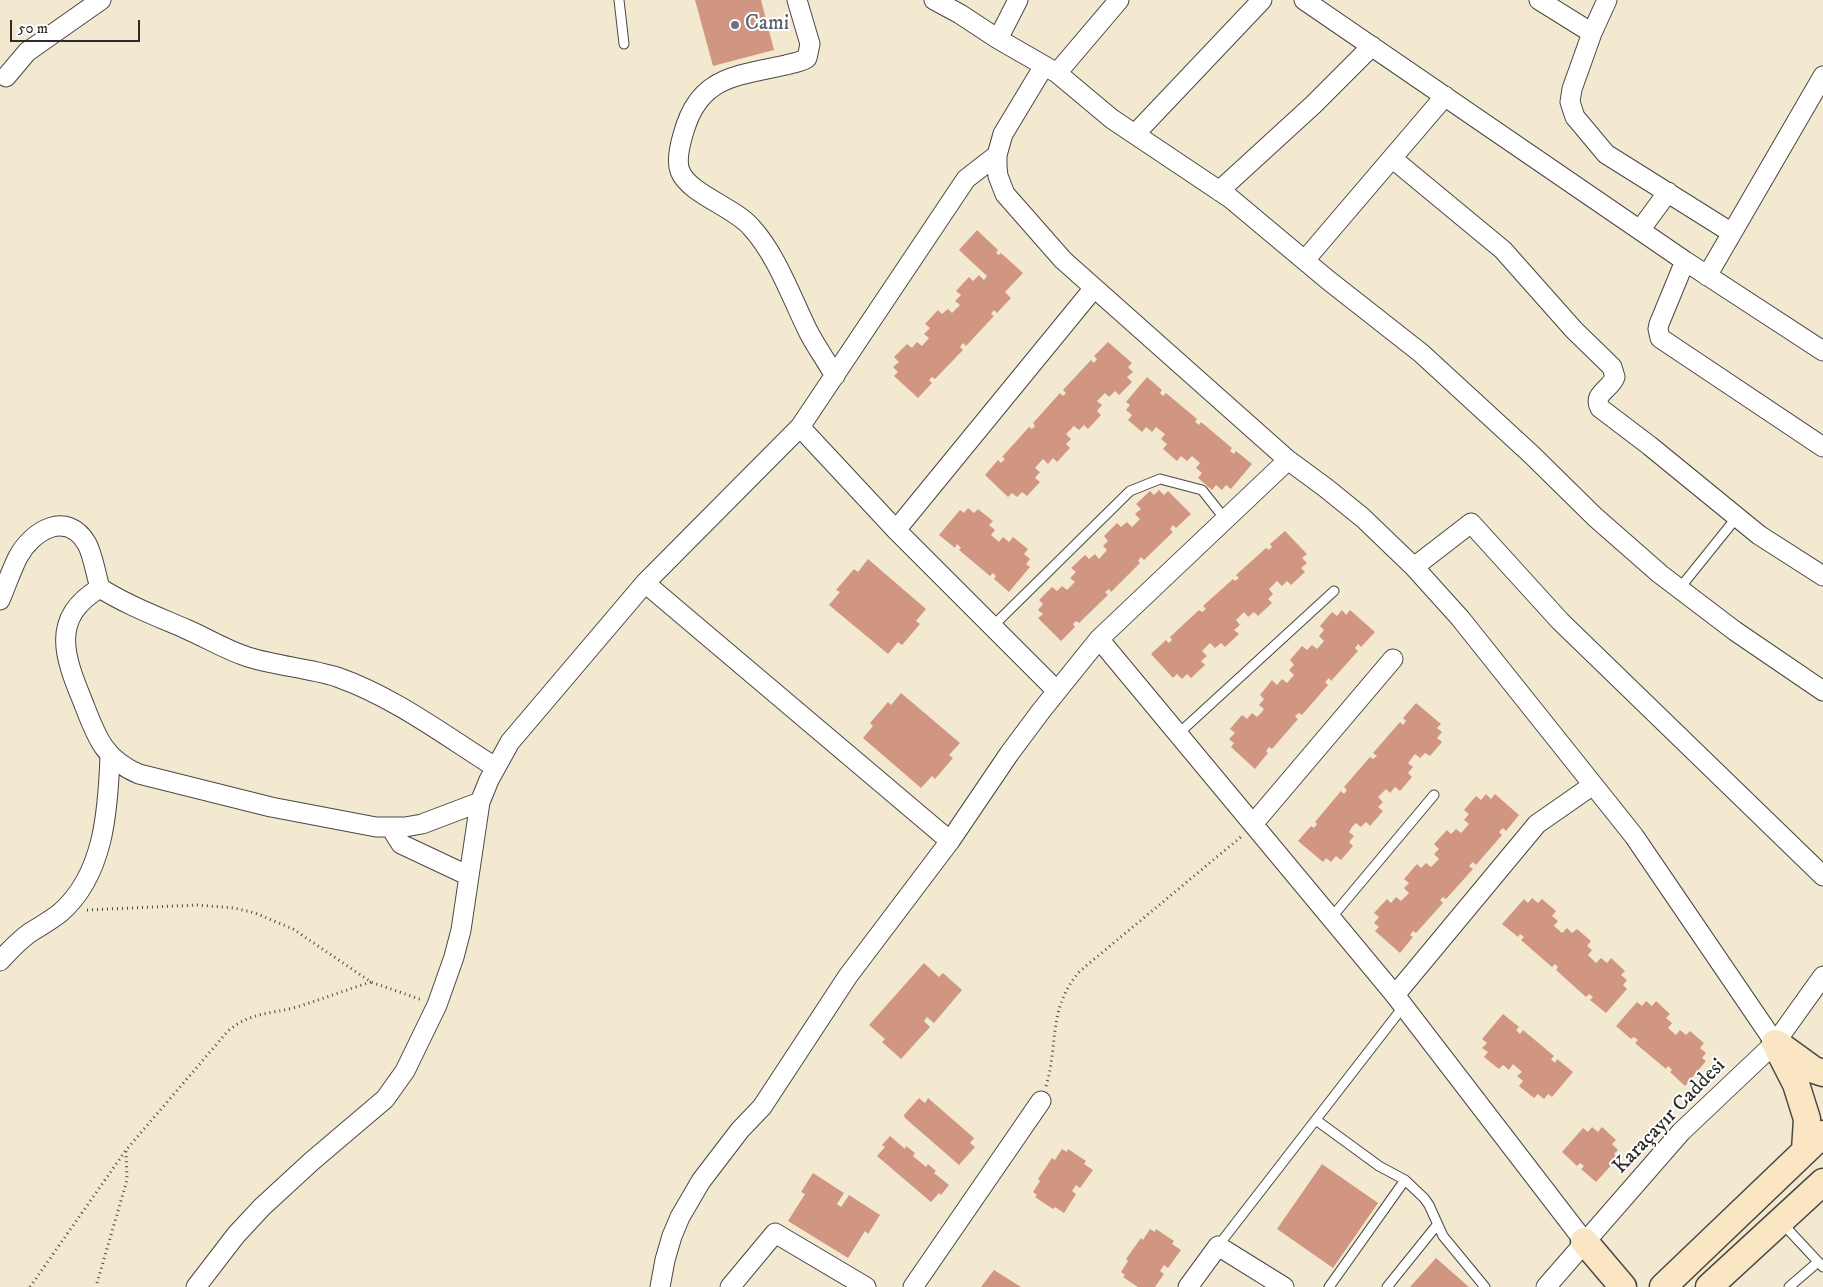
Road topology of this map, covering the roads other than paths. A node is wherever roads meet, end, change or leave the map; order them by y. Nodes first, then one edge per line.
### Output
1 (101, 0) edge
2 (619, 0) edge
3 (797, 0) edge
4 (934, 0) edge
5 (1018, 0) edge
6 (1119, 0) edge
7 (1262, 0) edge
8 (1304, 0) edge
9 (1539, 0) edge
10 (1607, 0) edge
11 (1592, 33) junction
12 (998, 39) junction
13 (624, 44) dead end
14 (1372, 46) junction
15 (1051, 69) junction
16 (1823, 76) edge
17 (6, 77) dead end
18 (1445, 96) junction
19 (1135, 134) junction
20 (997, 155) junction
21 (1392, 159) junction
22 (1218, 191) junction
23 (1668, 192) junction
24 (1640, 230) junction
25 (1732, 233) junction
26 (1305, 260) junction
27 (1685, 261) junction
28 (1707, 276) junction
29 (1094, 288) junction
30 (1823, 352) edge
31 (835, 376) junction
32 (800, 427) junction
33 (1823, 447) edge
34 (1288, 460) junction
35 (1737, 516) junction
36 (1225, 519) junction
37 (896, 530) junction
38 (1414, 567) junction
39 (1823, 576) edge
40 (645, 583) junction
41 (100, 588) junction
42 (1679, 589) junction
43 (1334, 591) dead end
44 (0, 600) edge
45 (998, 621) dead end
46 (1100, 639) junction
47 (1393, 659) dead end
48 (1057, 691) junction
49 (1823, 691) edge
50 (1178, 734) junction
51 (110, 756) junction
52 (495, 767) junction
53 (1593, 785) junction
54 (1434, 795) dead end
55 (480, 802) junction
56 (1253, 824) junction
57 (390, 828) junction
58 (950, 841) junction
59 (469, 876) junction
60 (1823, 876) edge
61 (1331, 918) junction
62 (0, 961) edge
63 (1823, 976) edge
64 (1399, 1001) junction
65 (1776, 1043) junction
66 (1820, 1068) edge
67 (1041, 1101) road end
68 (1316, 1120) junction
69 (1814, 1143) edge
70 (1405, 1180) junction
71 (1823, 1182) edge
72 (1780, 1221) junction
73 (1436, 1225) junction
74 (1584, 1241) junction
75 (1218, 1246) junction
76 (1820, 1264) edge
77 (196, 1287) edge
78 (660, 1287) edge
79 (730, 1287) edge
80 (866, 1287) edge
81 (913, 1287) edge
82 (1188, 1287) edge
83 (1284, 1287) edge
84 (1329, 1287) edge
85 (1387, 1287) edge
86 (1485, 1287) edge
87 (1546, 1287) edge
88 (1623, 1287) edge
89 (1663, 1287) edge
90 (1709, 1287) edge
91 (1789, 1287) edge

1 - 17 street
2 - 13 lane
3 - 31 street
4 - 12 street
5 - 12 street
6 - 15 street
7 - 19 street
8 - 14 street
9 - 11 street
10 - 11 street
11 - 23 street
12 - 15 street
14 - 18 street
14 - 22 street
15 - 19 street
15 - 20 street
16 - 25 street
18 - 21 street
18 - 24 street
19 - 22 street
20 - 29 street
20 - 31 street
21 - 26 street
21 - 35 street
22 - 26 street
23 - 24 street
23 - 25 street
24 - 27 street
25 - 28 street
26 - 42 street
27 - 28 street
27 - 33 street
28 - 30 street
29 - 34 street
29 - 37 street
31 - 32 street
32 - 37 street
32 - 40 street
34 - 36 street
34 - 38 street
35 - 39 street
35 - 42 lane
36 - 45 lane
36 - 46 street
37 - 48 street
38 - 53 street
38 - 60 street
40 - 52 street
40 - 58 street
41 - 44 street
41 - 51 street
41 - 52 street
42 - 49 street
43 - 50 lane
46 - 48 street
46 - 50 street
47 - 56 street
48 - 58 street
50 - 56 street
51 - 57 street
51 - 62 street
52 - 55 street
53 - 64 street
53 - 65 street
54 - 61 lane
55 - 57 street
55 - 59 street
56 - 61 street
57 - 59 street
58 - 78 street
59 - 77 street
61 - 64 street
63 - 65 street, Karaçayır Caddesi
64 - 68 lane
64 - 74 street
65 - 66 street
65 - 69 street
65 - 74 street, Karaçayır Caddesi
67 - 81 street
68 - 70 lane
68 - 75 lane
69 - 89 street
70 - 73 lane
70 - 84 lane
71 - 72 street
72 - 76 lane
72 - 90 street
73 - 85 lane
73 - 86 lane
74 - 87 street, Karaçayır Caddesi
74 - 88 street
75 - 82 street
75 - 83 street
76 - 91 lane
79 - 80 street

